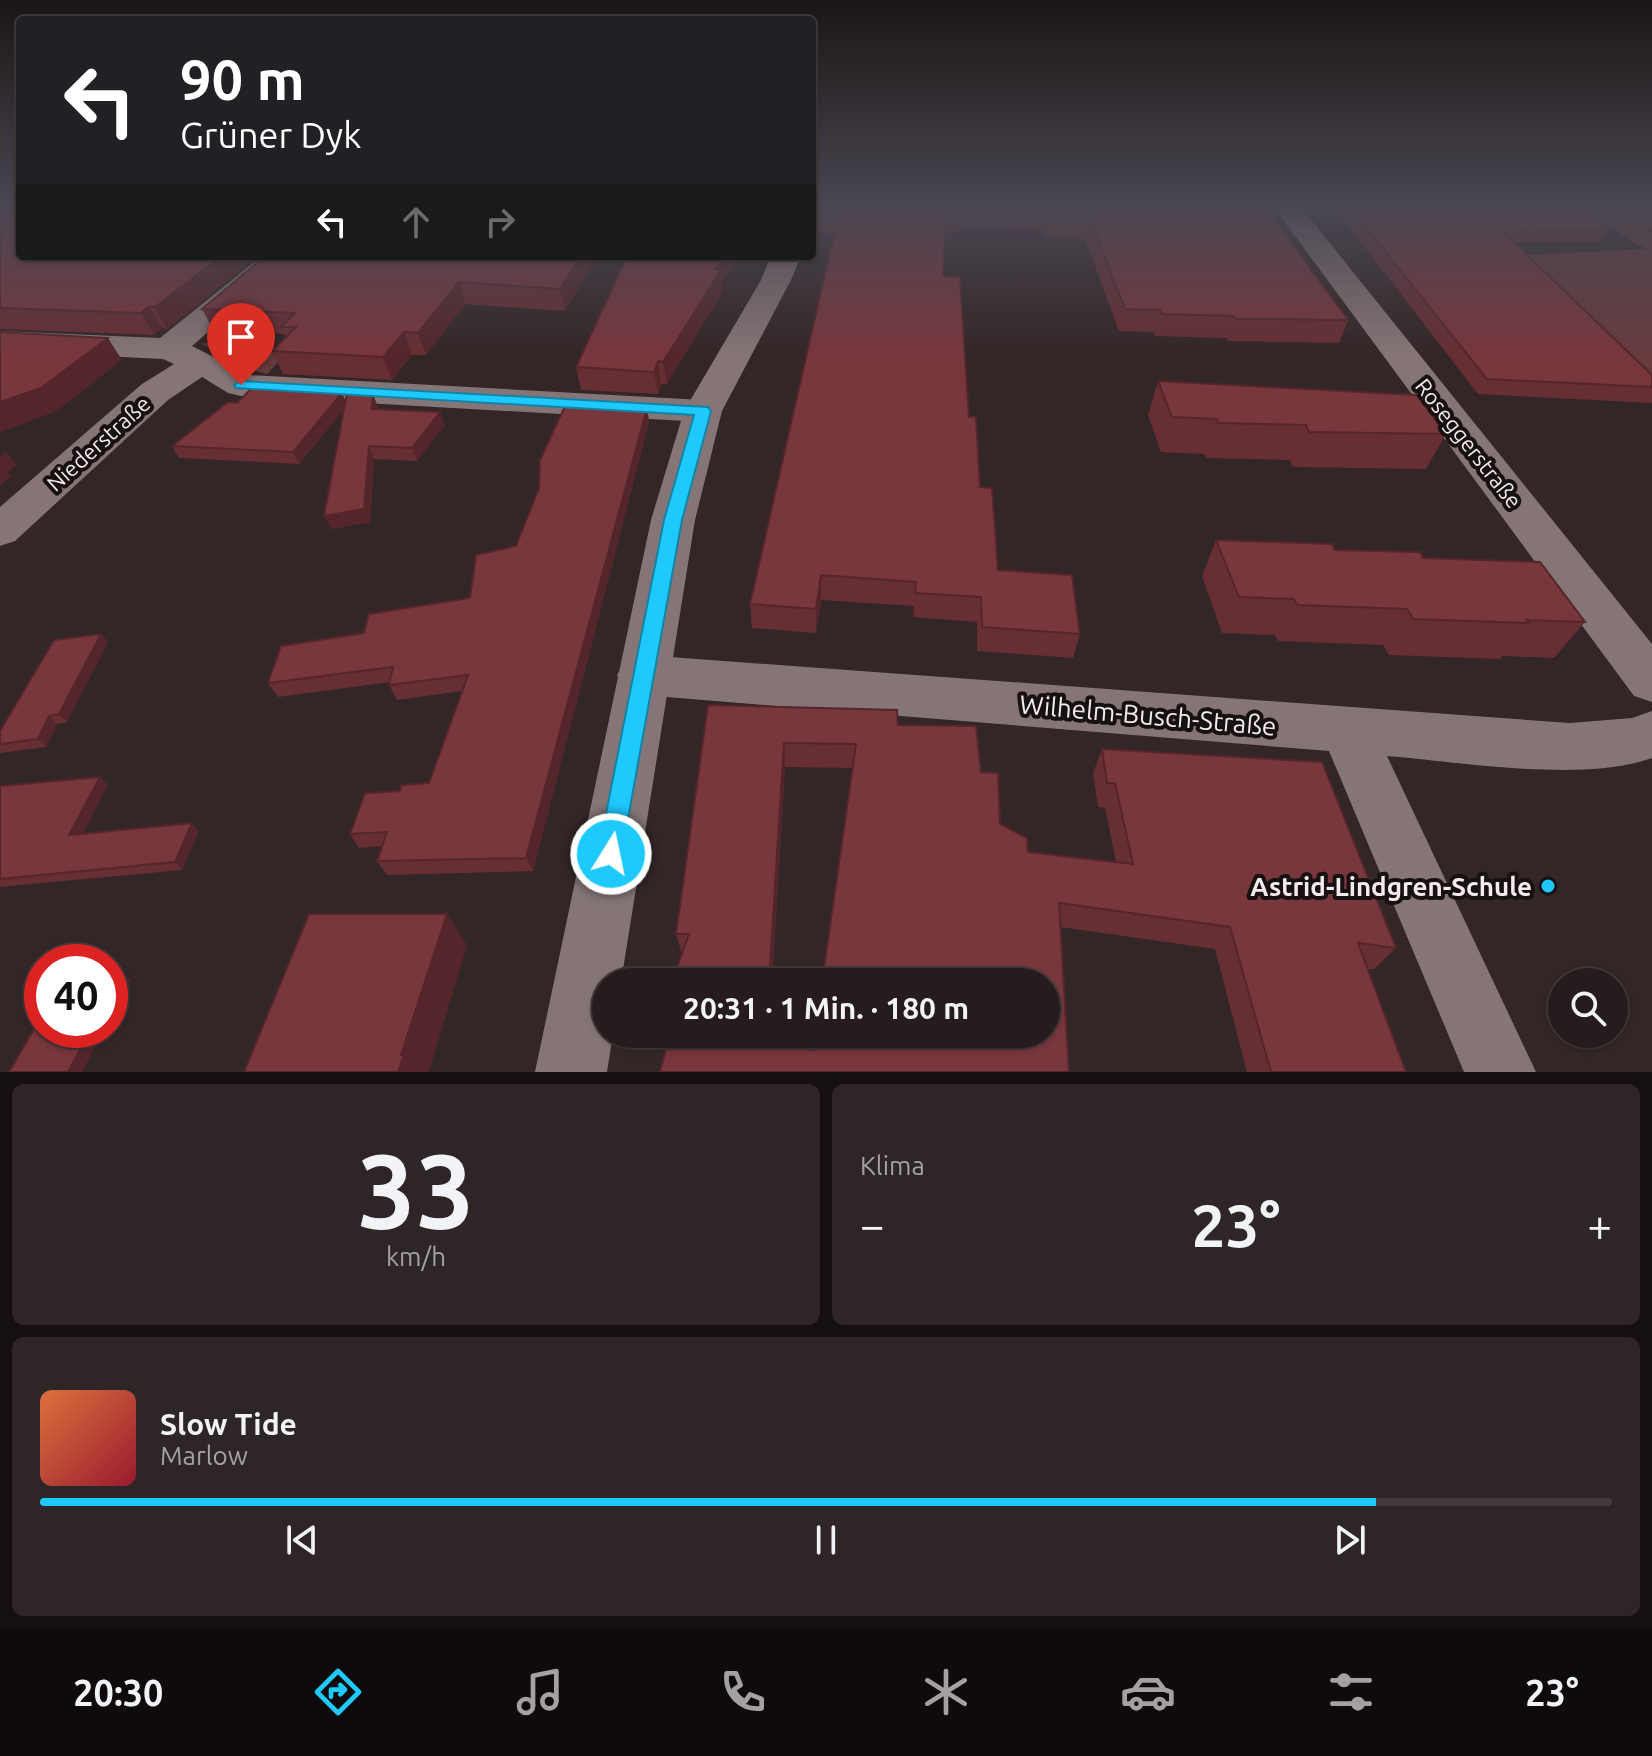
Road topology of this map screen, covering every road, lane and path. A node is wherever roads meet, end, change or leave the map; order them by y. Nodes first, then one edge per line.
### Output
1 (1325, 256) edge
2 (276, 260) edge
3 (784, 260) edge
4 (0, 341) edge
5 (185, 356) junction
6 (703, 411) junction
7 (0, 531) edge
8 (643, 675) junction
9 (1652, 681) edge
10 (1348, 731) junction
11 (1652, 734) edge
12 (571, 1072) edge
13 (1500, 1072) edge

1 - 9 street, Roseggerstraße
2 - 5 street, Niederstraße
3 - 6 street
4 - 5 street
5 - 6 street
5 - 7 street, Niederstraße
6 - 8 street
8 - 10 street, Wilhelm-Busch-Straße
8 - 12 street
10 - 11 street, Wilhelm-Busch-Straße
10 - 13 street

